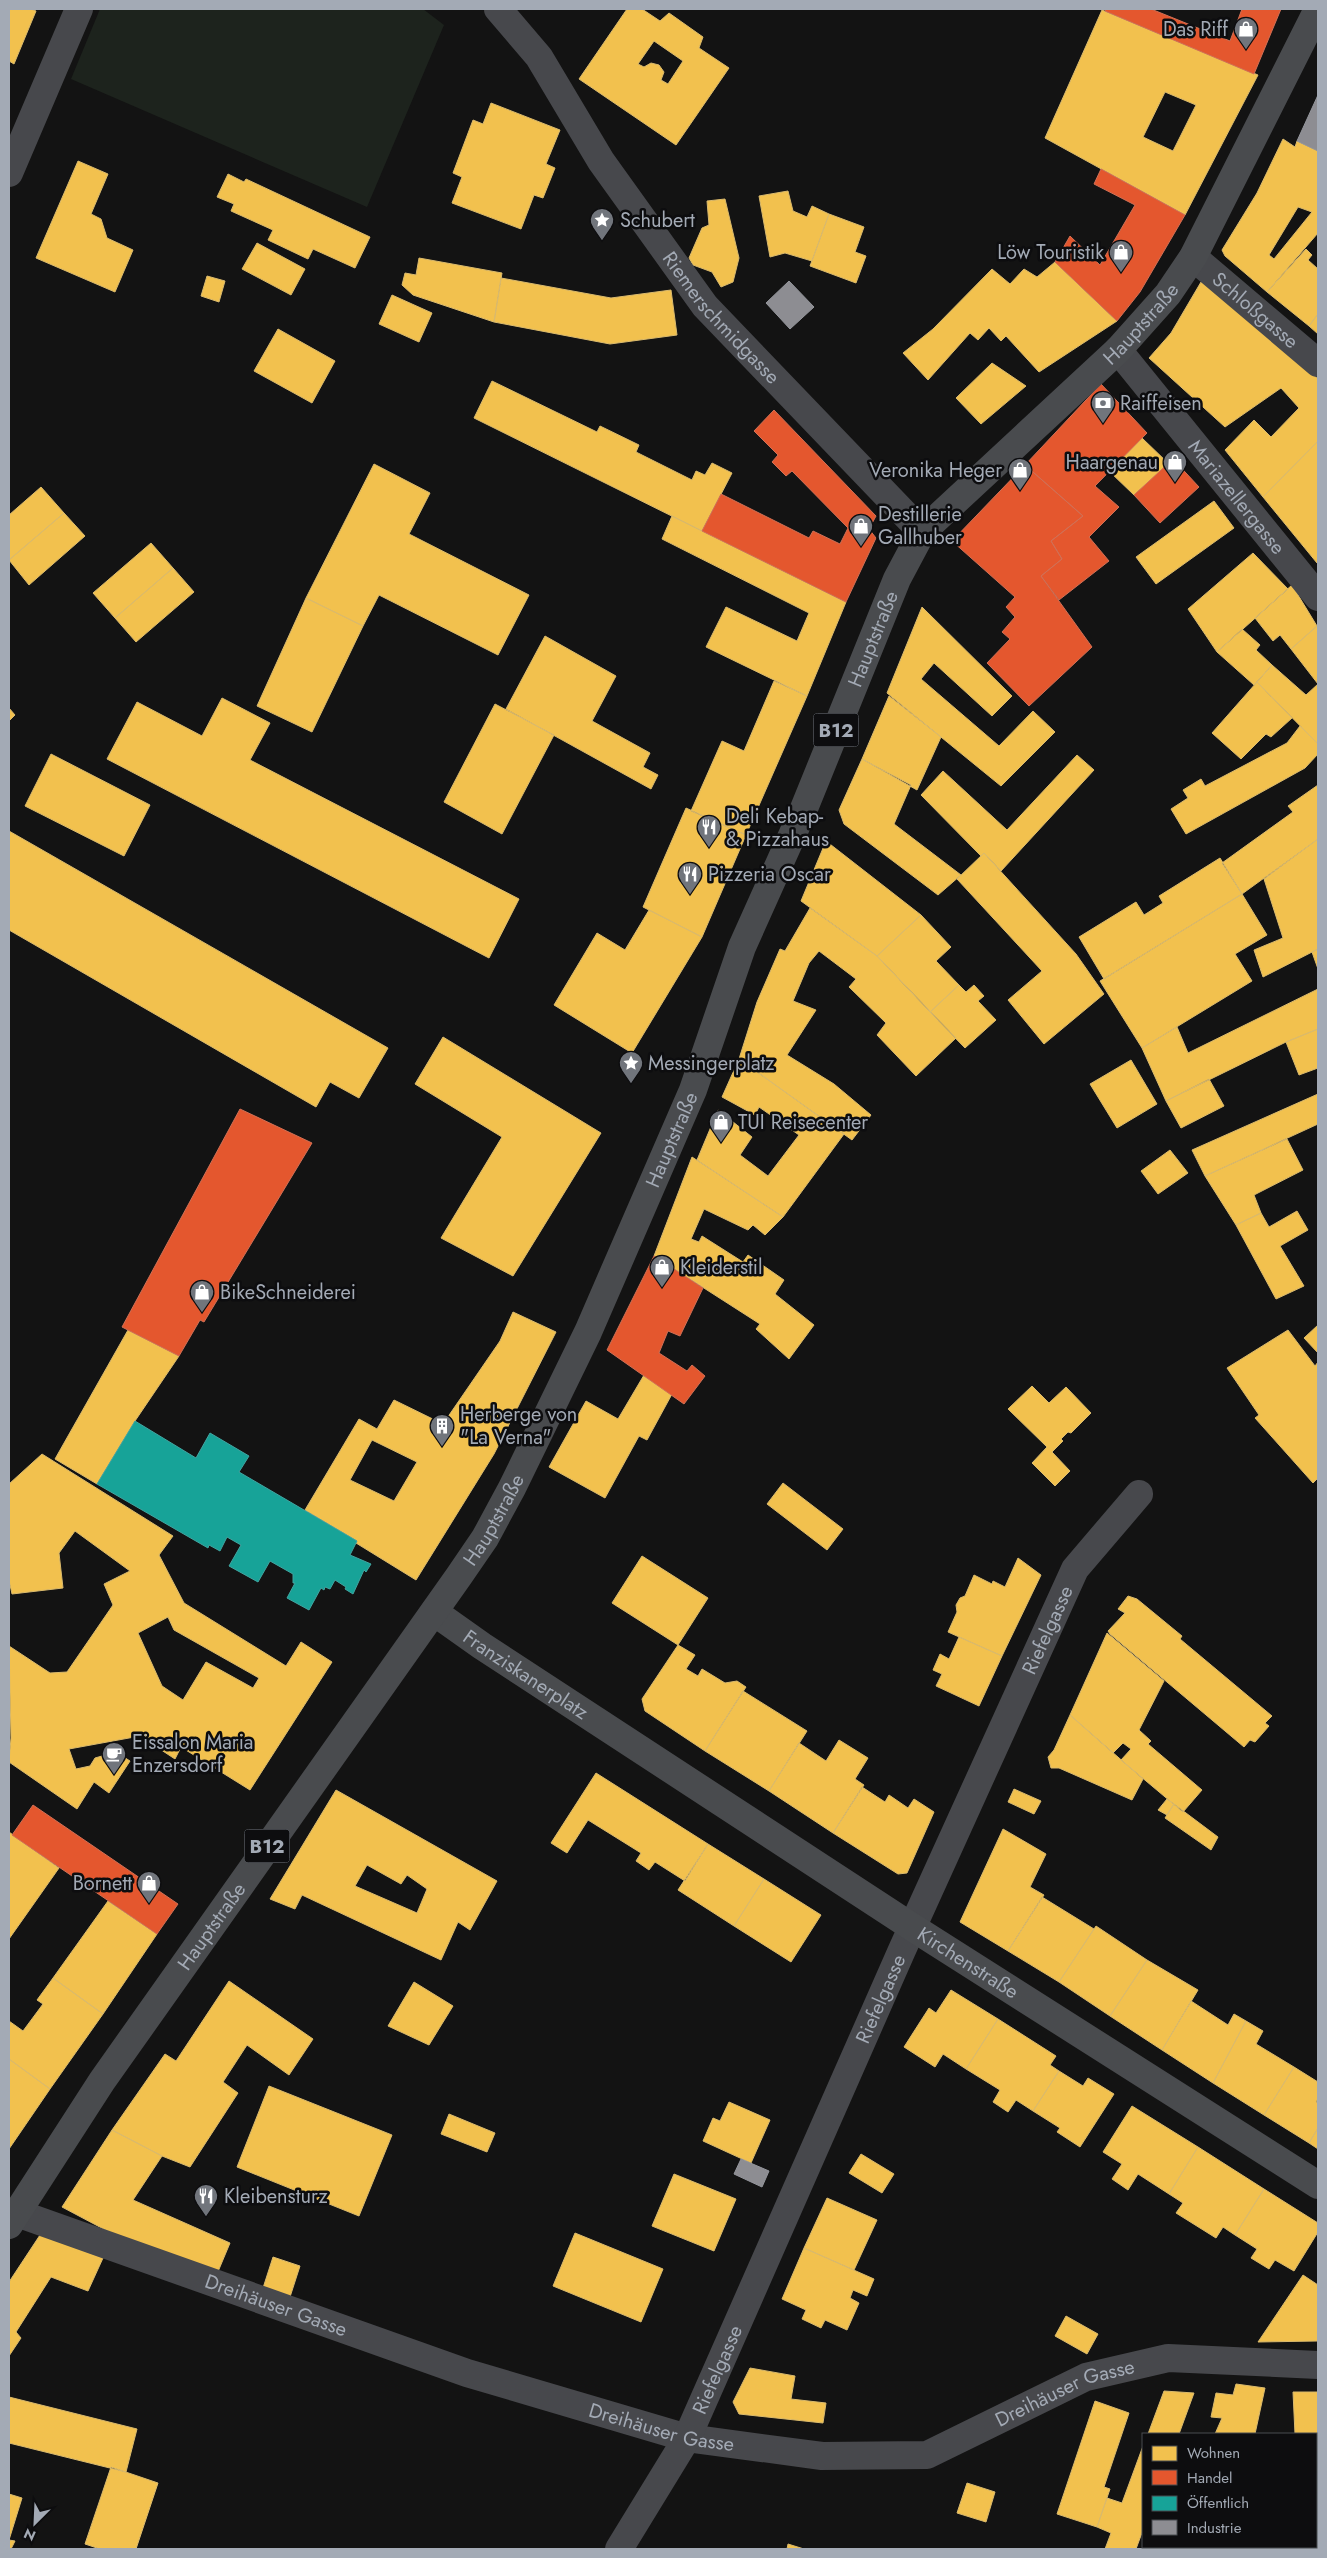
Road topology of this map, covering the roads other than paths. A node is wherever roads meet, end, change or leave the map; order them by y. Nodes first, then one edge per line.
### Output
1 (79, 9) edge
2 (498, 9) edge
3 (1318, 9) edge
4 (9, 173) edge
5 (1193, 257) junction
6 (1118, 350) junction
7 (1318, 363) edge
8 (922, 532) junction
9 (1318, 595) edge
10 (1139, 1494) dead end
11 (434, 1612) junction
12 (620, 1736) joint
13 (912, 1927) junction
14 (1318, 2185) edge
15 (13, 2219) edge
16 (1318, 2365) edge
17 (687, 2438) junction
18 (619, 2549) edge

1 - 4 street
2 - 8 street, Riemerschmidgasse
3 - 5 main road, Hauptstraße / B12
5 - 6 main road, Hauptstraße / B12
5 - 7 street, Schloßgasse
6 - 8 main road, Hauptstraße / B12
6 - 9 street, Mariazellergasse
8 - 11 main road, Hauptstraße / B12
10 - 13 street, Riefelgasse
11 - 12 main road, Franziskanerplatz
11 - 15 main road, Hauptstraße / B12
12 - 13 main road, Kirchenstraße
13 - 14 main road, Kirchenstraße
13 - 17 street, Riefelgasse
15 - 17 street, Dreihäuser Gasse
16 - 17 street, Dreihäuser Gasse
17 - 18 street, Riefelgasse

